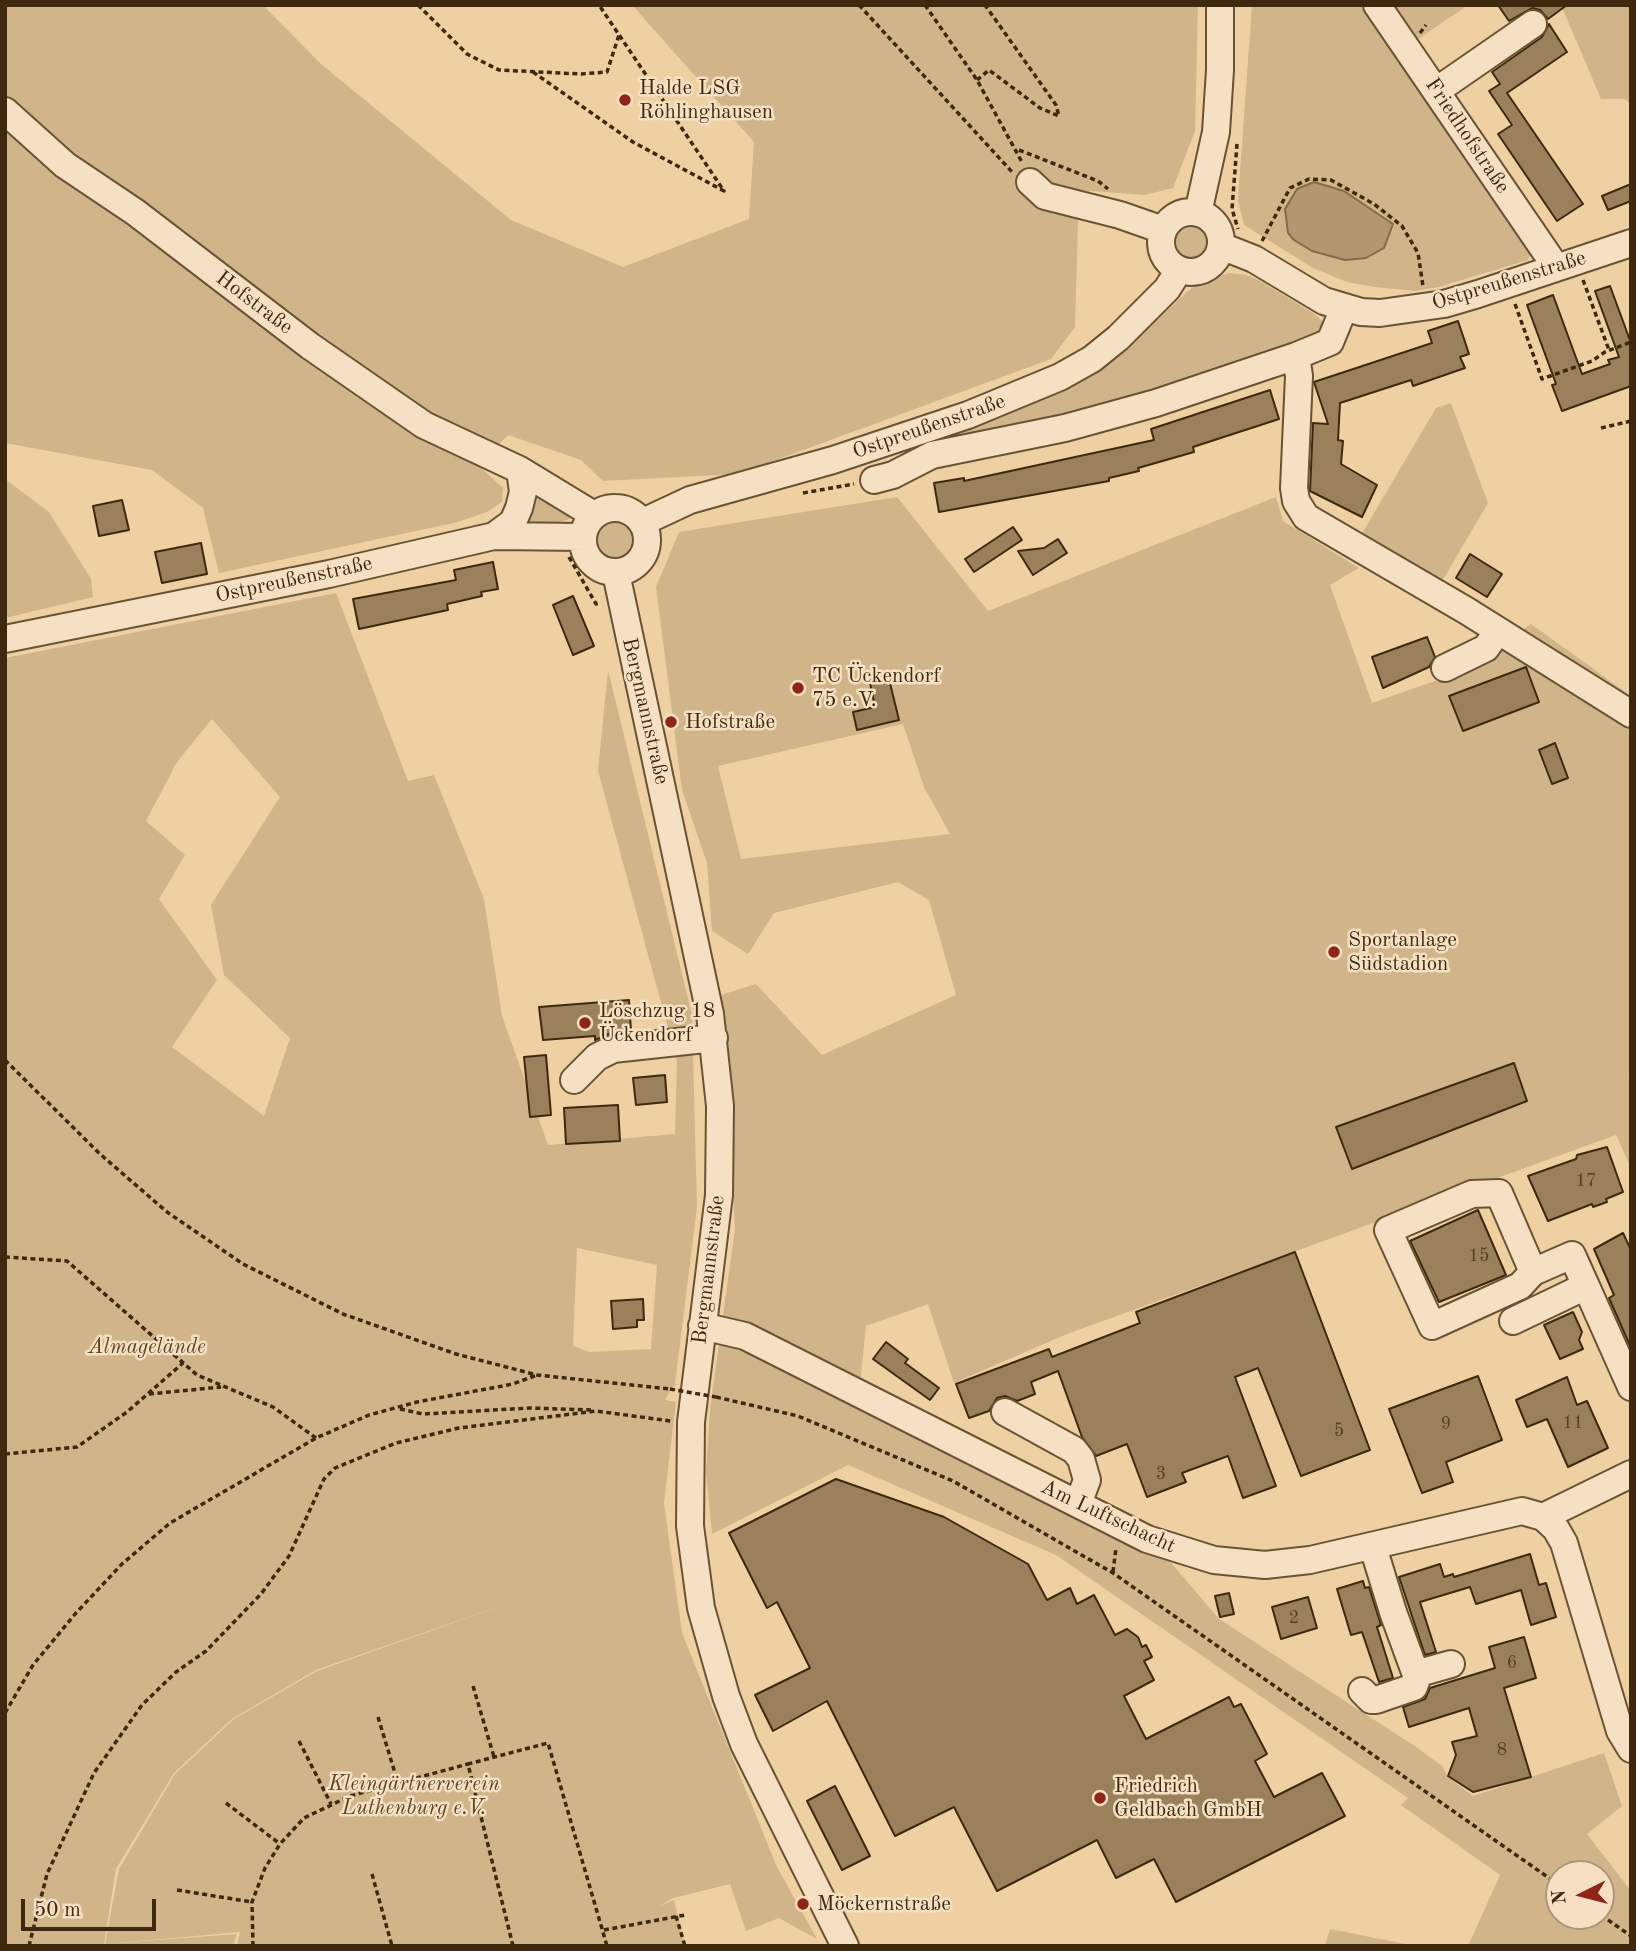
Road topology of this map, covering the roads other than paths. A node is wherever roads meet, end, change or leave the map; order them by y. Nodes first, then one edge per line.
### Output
1 (1220, 5) edge
2 (1377, 5) edge
3 (1533, 24) dead end
4 (1436, 91) junction
5 (5, 111) edge
6 (1030, 182) road end
7 (1198, 213) junction
8 (1163, 230) junction
9 (1631, 243) edge
10 (1221, 246) junction
11 (1566, 264) junction
12 (1179, 271) junction
13 (1344, 308) junction
14 (1296, 356) junction
15 (520, 470) junction
16 (874, 480) dead end
17 (643, 522) junction
18 (578, 530) junction
19 (494, 536) junction
20 (617, 572) junction
21 (1498, 631) junction
22 (5, 639) edge
23 (1445, 668) dead end
24 (1631, 714) edge
25 (714, 1038) junction
26 (574, 1080) dead end
27 (1533, 1272) junction
28 (1586, 1286) junction
29 (1514, 1321) dead end
30 (702, 1326) junction
31 (1631, 1387) edge
32 (1005, 1412) dead end
33 (1631, 1474) edge
34 (1078, 1504) junction
35 (1543, 1517) junction
36 (1373, 1546) junction
37 (1451, 1664) dead end
38 (1419, 1674) junction
39 (1362, 1691) dead end
40 (1631, 1749) edge
41 (845, 1946) edge

1 - 7 street
2 - 4 street, Friedhofstraße
3 - 4 street
4 - 11 street, Friedhofstraße
5 - 15 street, Hofstraße
6 - 8 street
7 - 8 street
7 - 10 street
8 - 12 street
9 - 11 street, Ostpreußenstraße
10 - 12 street
10 - 13 street, Ostpreußenstraße
11 - 13 street, Ostpreußenstraße
12 - 17 street, Ostpreußenstraße
13 - 14 street, Ostpreußenstraße
14 - 16 street, Ostpreußenstraße
14 - 21 street
15 - 18 street, Hofstraße
15 - 19 street
17 - 18 street
17 - 20 street
18 - 19 street, Ostpreußenstraße
18 - 20 street
19 - 22 street, Ostpreußenstraße
20 - 25 street, Bergmannstraße
21 - 23 street
21 - 24 street
25 - 26 street
25 - 30 street, Bergmannstraße
27 - 27 street
27 - 28 street
28 - 29 street
28 - 31 street
30 - 34 street, Am Luftschacht
30 - 41 street, Bergmannstraße
32 - 34 street
33 - 35 street
34 - 36 street, Am Luftschacht
35 - 36 street, Am Luftschacht
35 - 40 street
36 - 38 street
37 - 38 street
38 - 39 street

